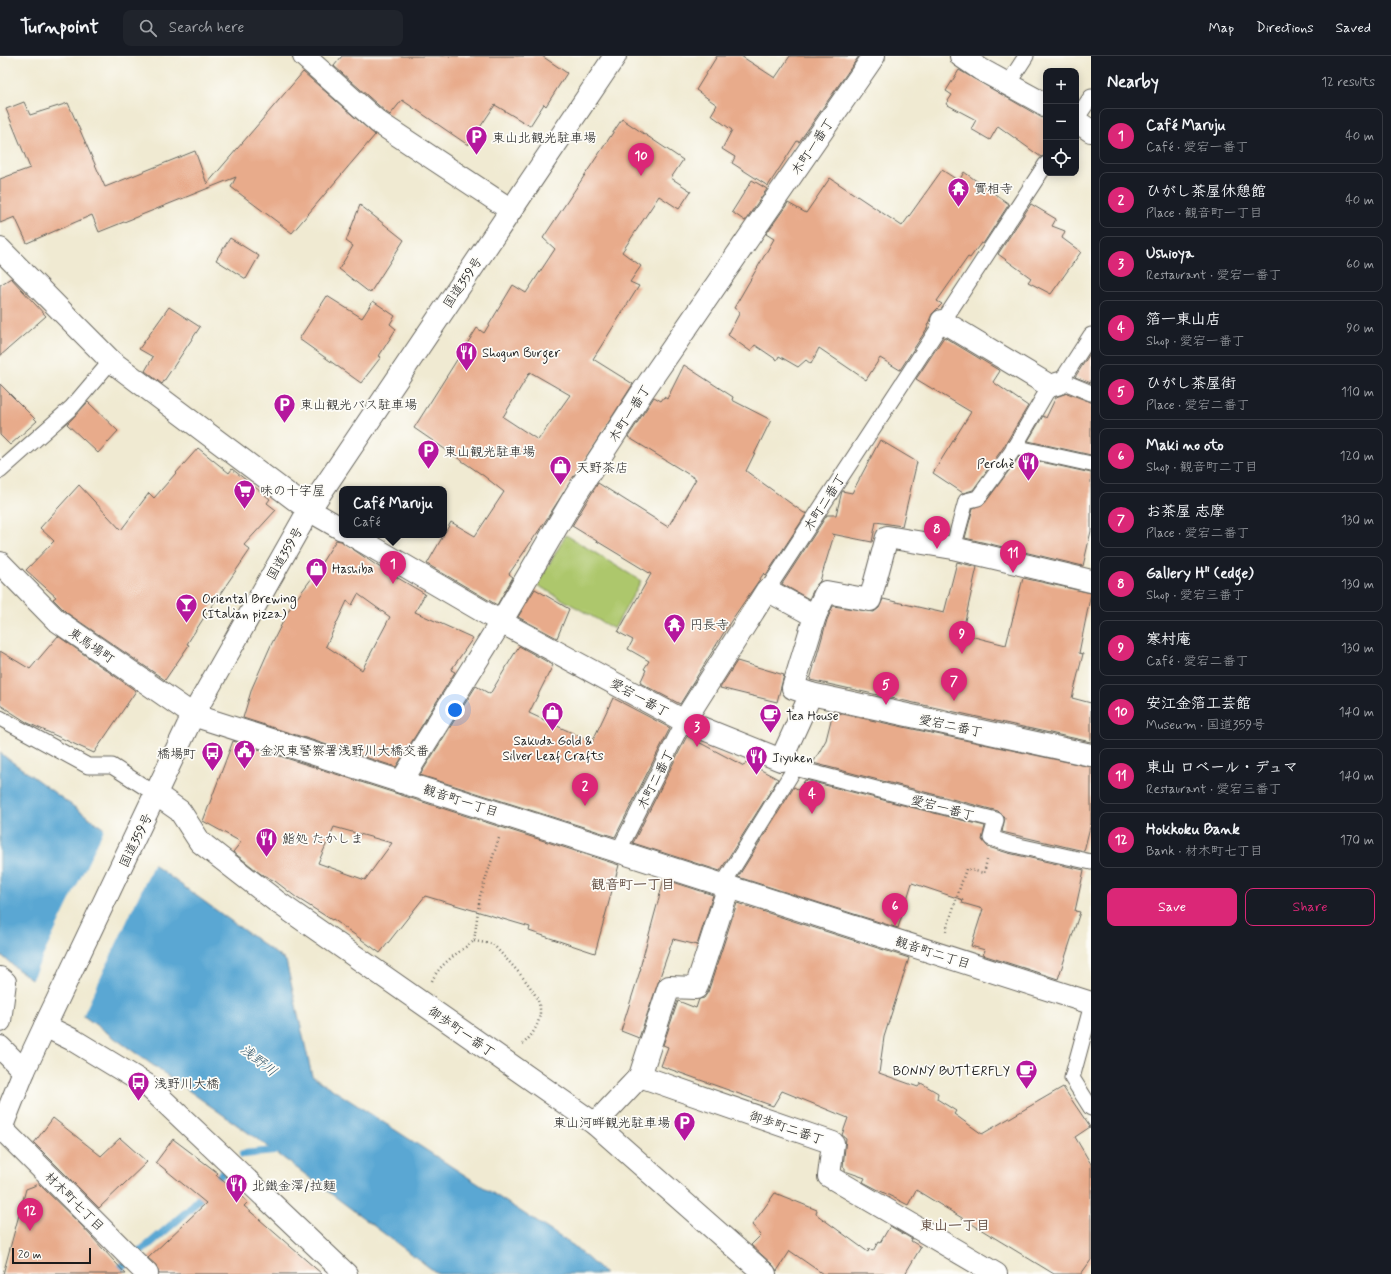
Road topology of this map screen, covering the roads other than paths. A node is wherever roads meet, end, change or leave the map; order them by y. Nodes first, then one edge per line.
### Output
1 (304, 56) edge
2 (615, 56) edge
3 (874, 56) edge
4 (961, 56) edge
5 (1026, 56) edge
6 (1008, 84) junction
7 (1091, 97) edge
8 (1044, 104) edge
9 (1079, 115) edge
10 (1079, 122) edge
11 (1091, 131) edge
12 (1043, 169) edge
13 (511, 210) junction
14 (0, 249) edge
15 (942, 321) junction
16 (1091, 335) edge
17 (111, 361) junction
18 (1055, 384) junction
19 (1091, 393) edge
20 (1014, 446) junction
21 (1091, 464) edge
22 (0, 471) edge
23 (309, 510) junction
24 (339, 527) edge
25 (357, 538) edge
26 (953, 548) junction
27 (0, 563) edge
28 (1091, 581) edge
29 (767, 590) junction
30 (815, 616) junction
31 (501, 622) junction
32 (811, 694) junction
33 (194, 715) junction
34 (0, 718) edge
35 (684, 721) junction
36 (1091, 755) edge
37 (788, 764) junction
38 (402, 782) junction
39 (152, 803) junction
40 (619, 850) junction
41 (1091, 861) edge
42 (726, 885) junction
43 (0, 978) edge
44 (1091, 1003) edge
45 (1091, 1008) edge
46 (0, 1021) edge
47 (44, 1026) junction
48 (0, 1047) edge
49 (24, 1071) junction
50 (640, 1076) junction
51 (1091, 1108) edge
52 (594, 1124) junction
53 (1, 1130) edge
54 (147, 1274) edge
55 (346, 1274) edge
56 (764, 1274) edge
57 (996, 1274) edge

1 - 13 main road
2 - 13 main road, 国道359号
3 - 31 main road, 木町一番丁
4 - 6 main road
5 - 6 lane
6 - 8 main road
7 - 9 lane
10 - 11 main road
12 - 15 lane, 木町二番丁
13 - 23 main road, 国道359号
14 - 17 main road
15 - 18 main road
15 - 29 lane, 木町二番丁
16 - 18 lane
17 - 22 lane
17 - 23 main road
18 - 19 lane
18 - 20 lane
20 - 21 lane
20 - 26 lane
23 - 24 main road
23 - 33 main road, 国道359号
25 - 31 main road, 愛宕一番丁
26 - 28 main road
26 - 30 main road
27 - 33 main road, 東馬場町
29 - 30 main road
29 - 35 main road, 木町二番丁
30 - 32 main road, 愛宕二番丁
31 - 35 main road, 愛宕一番丁
31 - 38 main road, 木町一番丁
32 - 36 main road, 愛宕二番丁
32 - 37 main road
33 - 38 main road, 観音町一丁目
33 - 39 main road, 国道359号
34 - 39 lane
35 - 37 main road, 愛宕一番丁
35 - 40 lane, 木町二番丁
37 - 41 lane, 愛宕一番丁
37 - 42 lane
38 - 40 main road, 観音町一丁目
39 - 47 main road, 国道359号
39 - 52 main road, 御歩町一番丁
40 - 42 main road, 観音町一丁目
42 - 44 main road, 観音町二丁目
42 - 50 main road
43 - 46 main road
45 - 51 lane
47 - 49 main road, 国道359号
47 - 55 main road
48 - 49 main road
49 - 53 main road, 国道359号
50 - 52 main road
50 - 57 main road, 御歩町二番丁
52 - 56 main road, 御歩町一番丁
53 - 54 main road, 材木町七丁目

